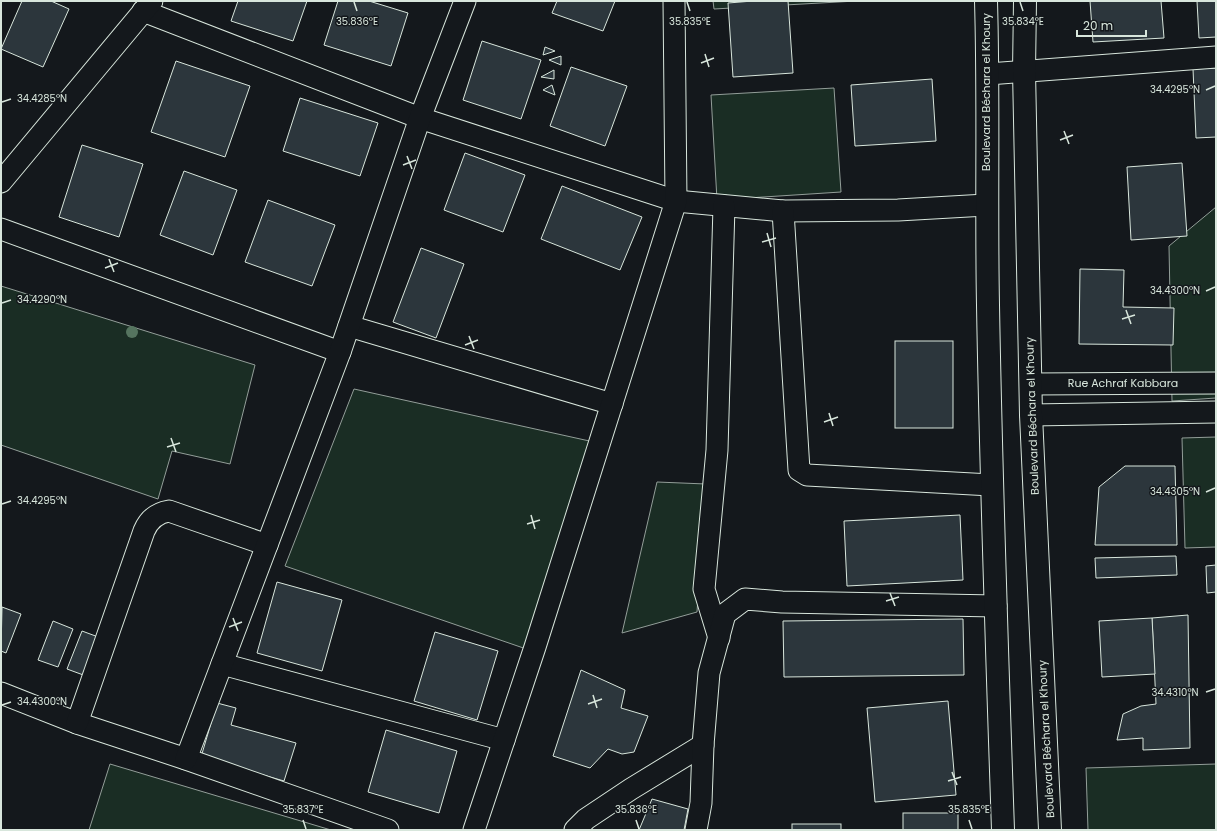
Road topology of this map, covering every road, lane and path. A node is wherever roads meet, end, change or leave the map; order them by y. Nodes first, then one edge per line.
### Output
1 (465, 1) edge
2 (674, 1) edge
3 (986, 1) edge
4 (1025, 1) edge
5 (147, 6) edge
6 (1216, 57) edge
7 (1024, 71) junction
8 (988, 74) junction
9 (420, 118) junction
10 (1, 182) edge
11 (676, 201) junction
12 (986, 205) junction
13 (724, 206) junction
14 (784, 211) junction
15 (1, 229) edge
16 (349, 326) junction
17 (340, 352) junction
18 (1216, 383) edge
19 (1030, 384) junction
20 (612, 404) junction
21 (1216, 412) edge
22 (1031, 415) junction
23 (991, 486) junction
24 (267, 545) junction
25 (996, 606) junction
26 (719, 638) junction
27 (222, 664) junction
28 (1, 693) edge
29 (77, 723) junction
30 (504, 740) junction
31 (703, 745) junction
32 (186, 759) junction
33 (388, 830) edge
34 (474, 830) edge
35 (574, 830) edge
36 (696, 830) edge
37 (1003, 830) edge
38 (1050, 830) edge

1 - 9 street
2 - 11 street
3 - 8 highway, Boulevard Béchara el Khoury
4 - 7 highway, Boulevard Béchara el Khoury
5 - 9 street
5 - 10 street
6 - 7 street
7 - 8 street
7 - 19 highway, Boulevard Béchara el Khoury
8 - 12 highway, Boulevard Béchara el Khoury
9 - 11 street
9 - 16 street
11 - 13 street
11 - 20 street
12 - 14 street
12 - 23 highway, Boulevard Béchara el Khoury
13 - 14 street
13 - 26 street
14 - 23 street
15 - 17 street
16 - 17 street
16 - 20 street
17 - 24 street
18 - 19 street, Rue Achraf Kabbara
19 - 22 highway, Boulevard Béchara el Khoury
20 - 30 street
21 - 22 street
22 - 38 highway, Boulevard Béchara el Khoury
23 - 25 highway, Boulevard Béchara el Khoury
24 - 27 street
24 - 29 street
25 - 26 street
25 - 37 highway, Boulevard Béchara el Khoury
26 - 31 street
27 - 30 street
27 - 32 street
28 - 29 street
29 - 32 street
30 - 34 street
31 - 35 street
31 - 36 street
32 - 33 street

